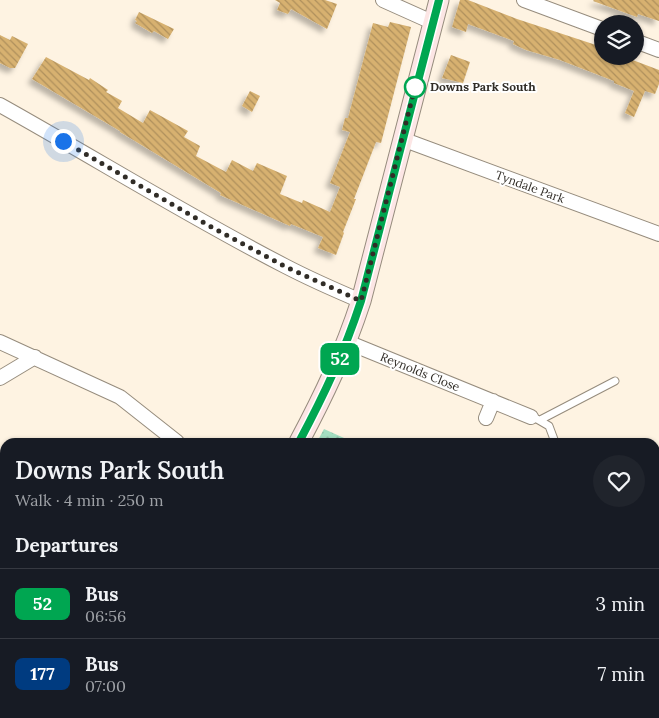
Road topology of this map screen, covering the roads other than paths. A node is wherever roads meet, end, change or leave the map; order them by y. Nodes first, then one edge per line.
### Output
1 (383, 0) edge
2 (439, 0) edge
3 (524, 0) edge
4 (432, 22) junction
5 (594, 26) edge
6 (644, 44) edge
7 (659, 50) edge
8 (0, 106) edge
9 (402, 139) junction
10 (659, 234) edge
11 (361, 301) junction
12 (0, 342) edge
13 (347, 342) junction
14 (35, 357) junction
15 (0, 378) edge
16 (615, 381) dead end
17 (493, 401) junction
18 (486, 418) dead end
19 (536, 419) junction
20 (172, 438) edge
21 (301, 438) edge
22 (553, 438) edge

1 - 4 street
2 - 4 street
3 - 5 street
4 - 9 street
6 - 7 street
8 - 11 street
9 - 10 street, Tyndale Park
9 - 11 street
11 - 13 street
12 - 14 street
13 - 17 street, Reynolds Close
13 - 21 street
14 - 15 street
14 - 20 street
16 - 19 lane
17 - 18 street
17 - 19 street, Reynolds Close
19 - 22 lane

